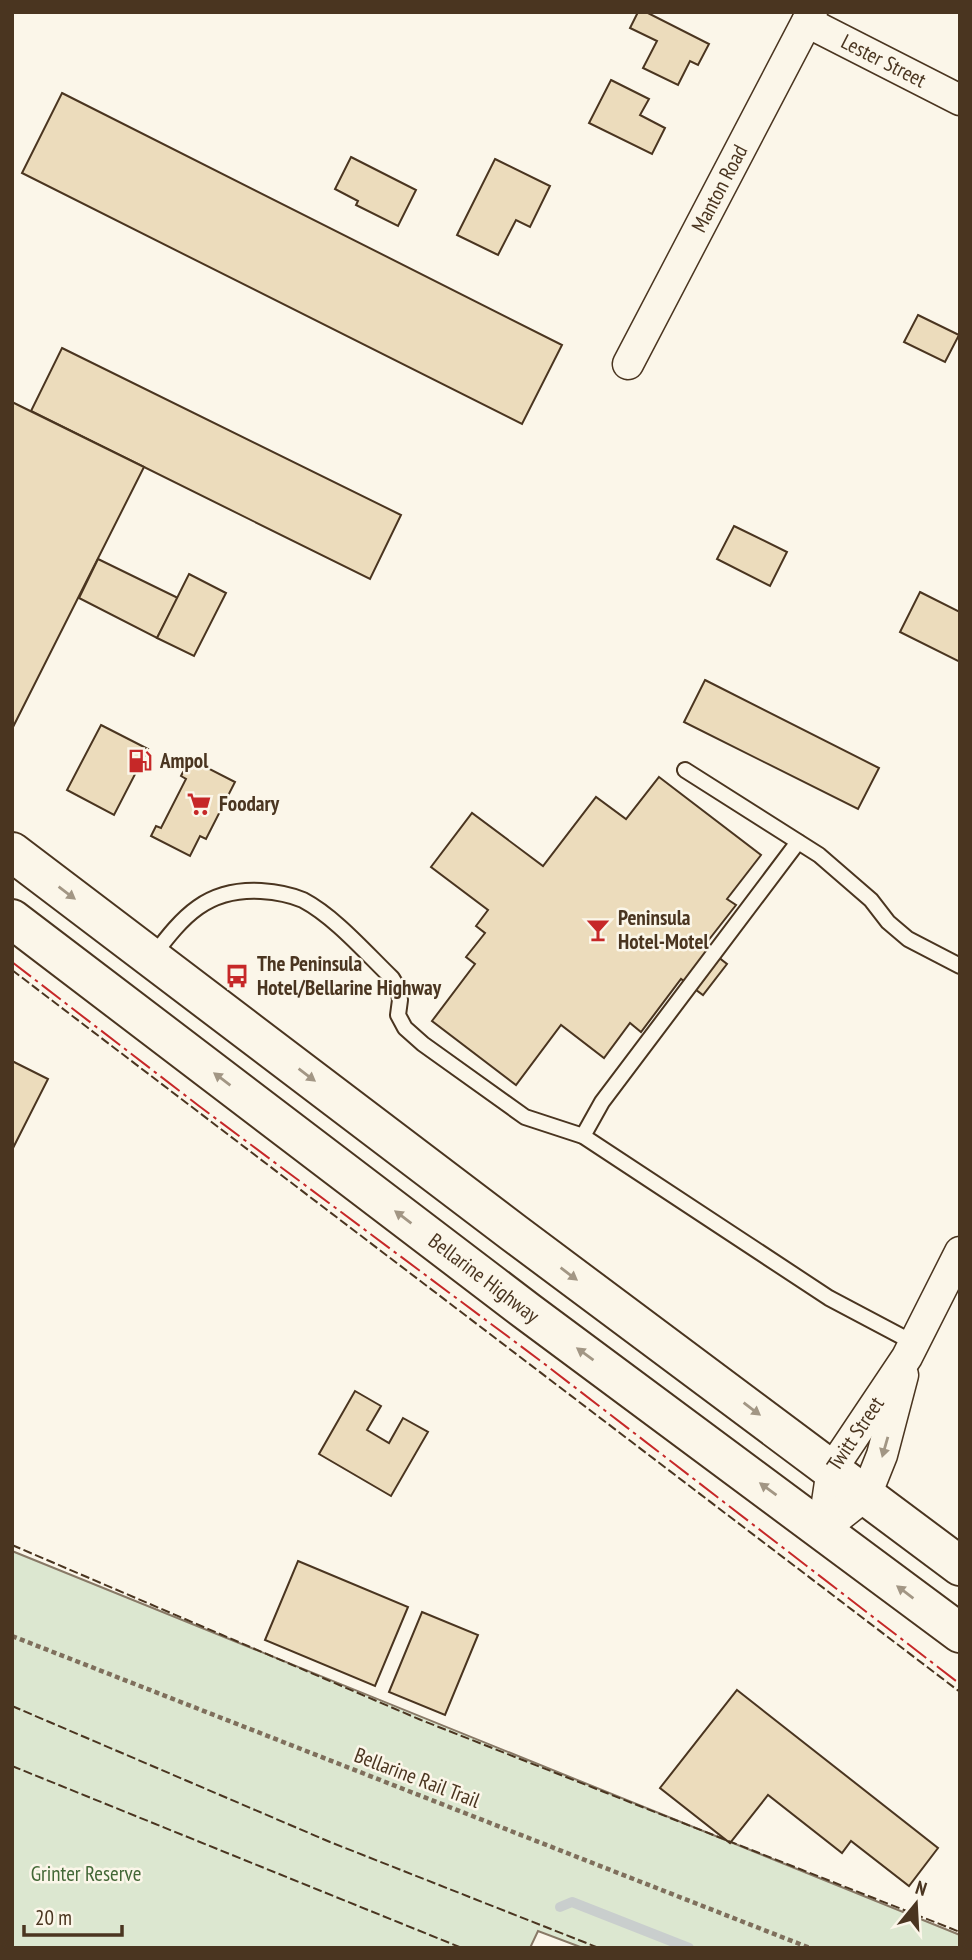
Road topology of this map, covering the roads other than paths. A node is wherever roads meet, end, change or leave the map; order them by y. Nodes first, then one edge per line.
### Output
1 (810, 17) edge
2 (960, 100) edge
3 (628, 364) dead end
4 (685, 770) dead end
5 (798, 842) junction
6 (12, 852) edge
7 (12, 919) edge
8 (152, 958) junction
9 (960, 966) edge
10 (583, 1136) junction
11 (960, 1252) edge
12 (910, 1350) junction
13 (832, 1469) junction
14 (866, 1495) junction
15 (823, 1529) junction
16 (960, 1566) edge
17 (960, 1633) edge

1 - 2 street, Lester Street
1 - 3 street, Manton Road
4 - 5 lane
5 - 9 lane
5 - 10 lane
6 -> 8 highway
15 -> 7 highway, Bellarine Highway
8 - 10 lane
8 -> 13 highway
10 - 12 lane
11 - 12 street, Twitt Street
12 - 13 street, Twitt Street
12 -> 14 street, Twitt Street
13 - 14 highway
13 - 15 street, Twitt Street
14 - 15 street, Twitt Street
14 - 16 highway
17 -> 15 highway, Bellarine Highway

